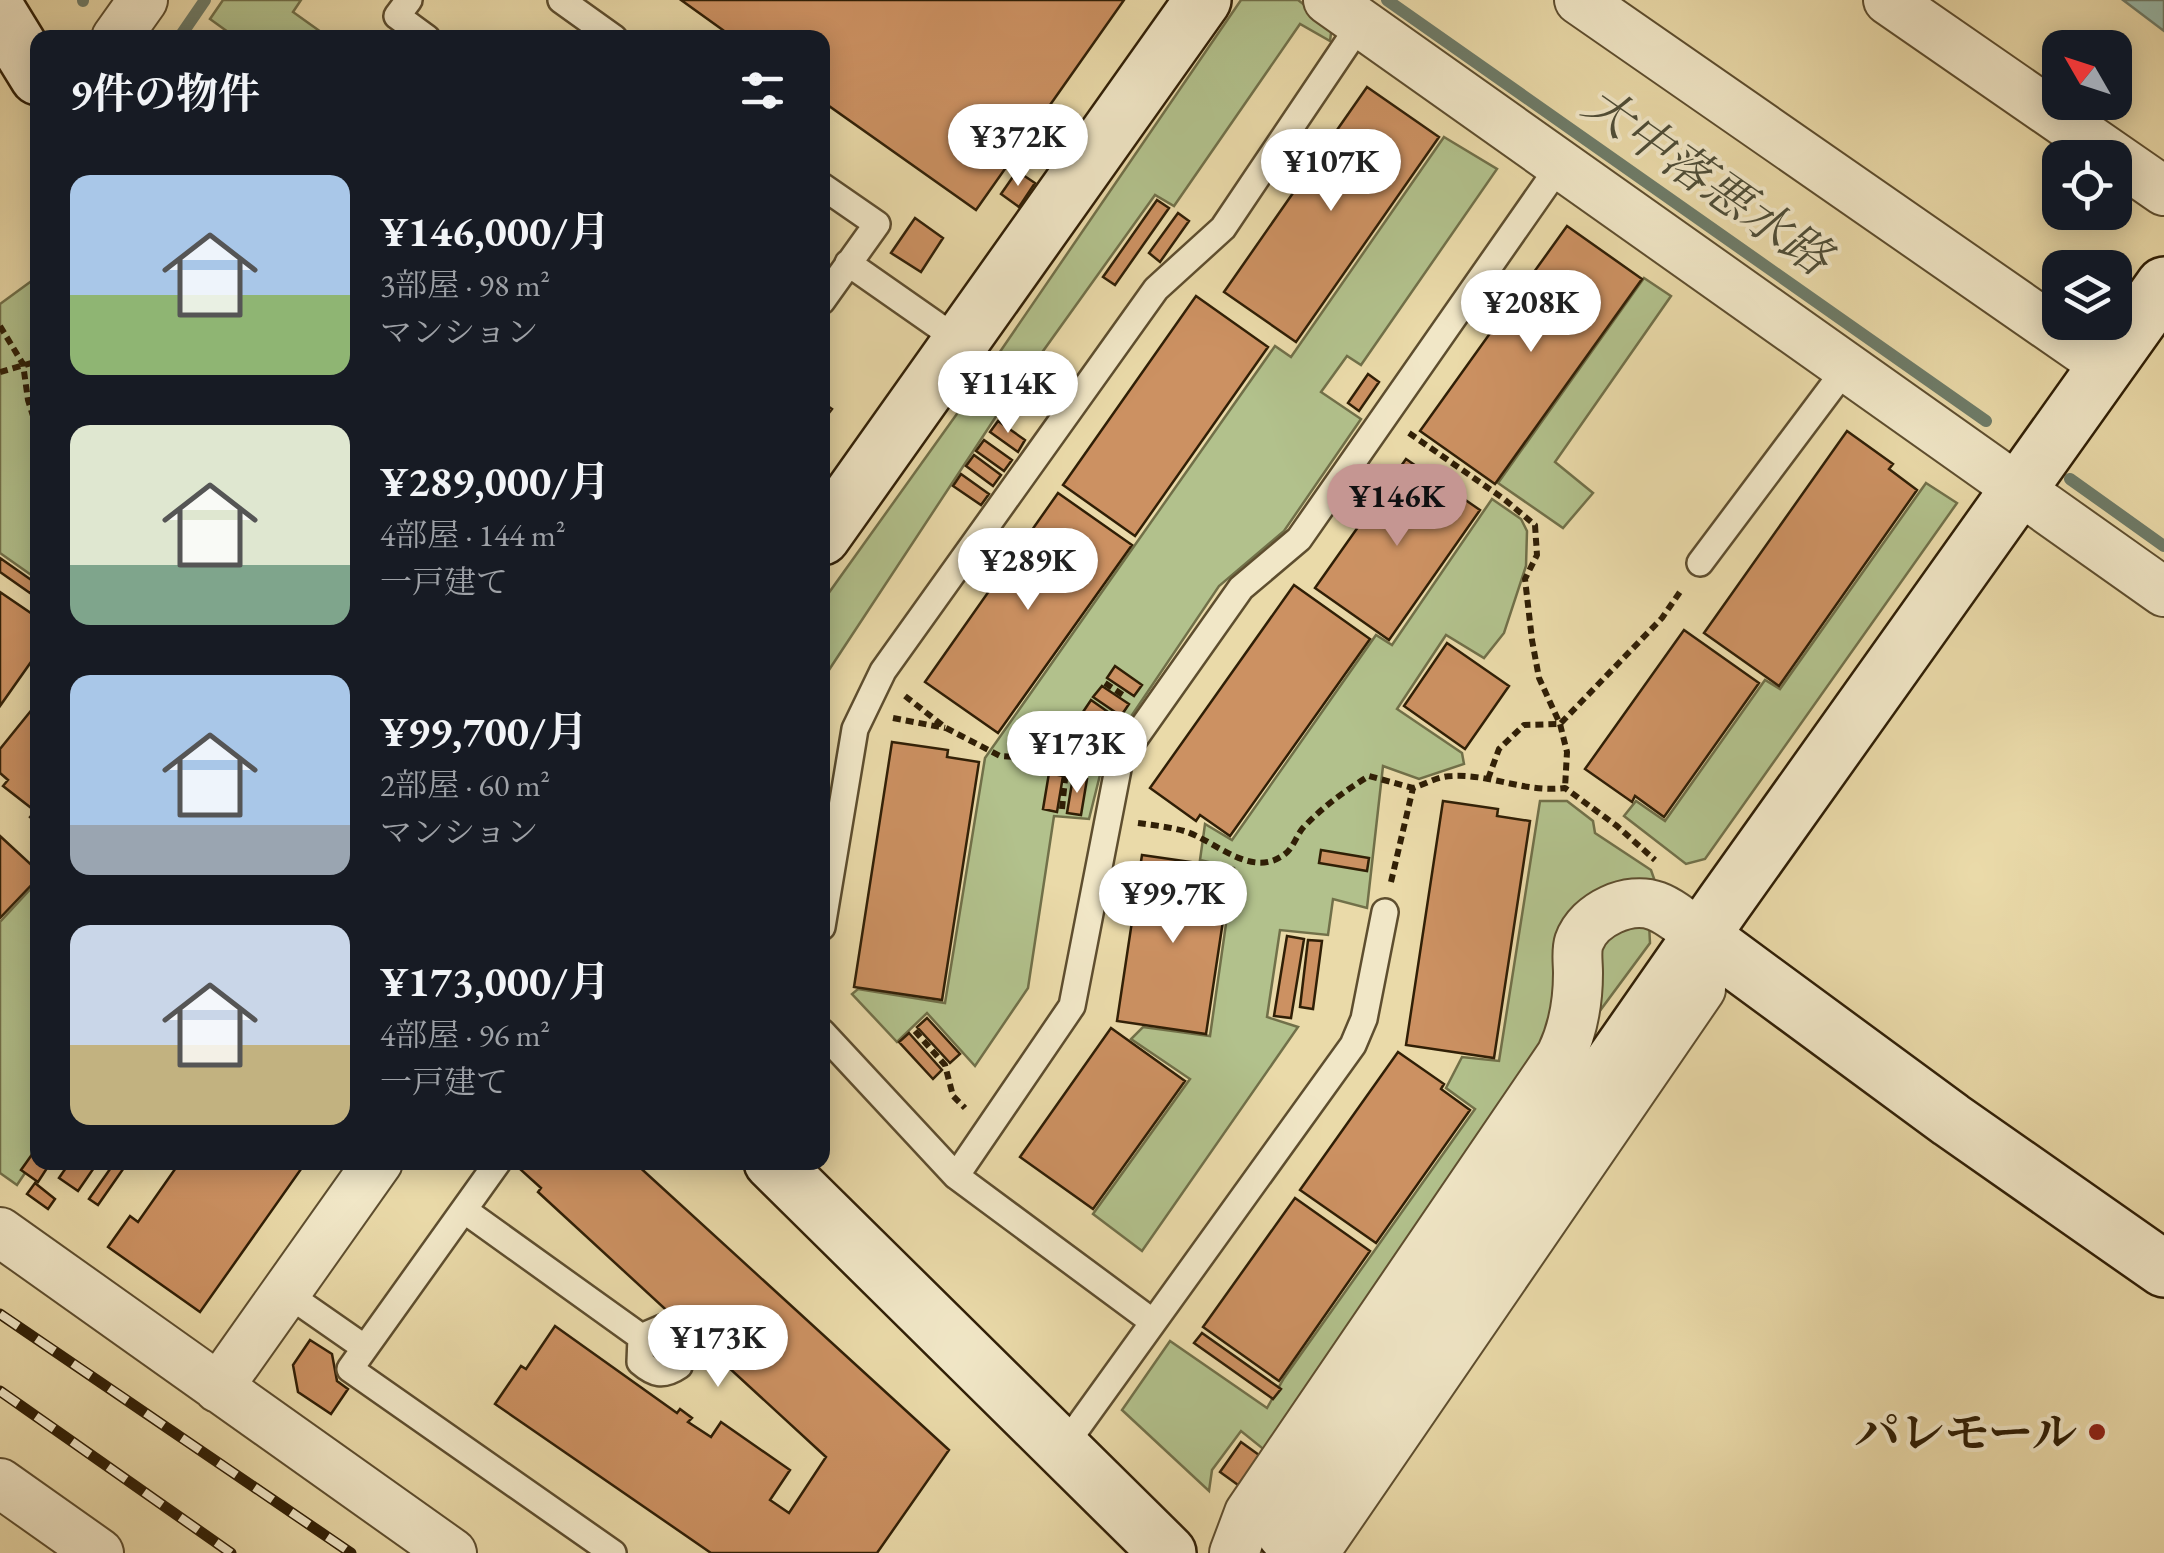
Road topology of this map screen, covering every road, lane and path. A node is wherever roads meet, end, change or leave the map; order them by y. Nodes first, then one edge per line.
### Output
1 (144, 0) edge
2 (409, 0) edge
3 (561, 0) edge
4 (1203, 0) edge
5 (1579, 0) edge
6 (1888, 0) edge
7 (1345, 12) edge
8 (0, 16) edge
9 (122, 30) edge
10 (416, 30) edge
11 (603, 30) edge
12 (30, 64) edge
13 (1560, 164) junction
14 (2164, 191) edge
15 (830, 192) edge
16 (848, 263) junction
17 (830, 289) edge
18 (2156, 307) edge
19 (0, 326) edge
20 (960, 342) junction
21 (30, 363) edge
22 (23, 364) junction
23 (2105, 365) junction
24 (1847, 367) junction
25 (0, 372) edge
26 (30, 406) edge
27 (1385, 417) junction
28 (2018, 489) junction
29 (830, 525) edge
30 (1700, 563) joint
31 (2164, 592) edge
32 (879, 679) junction
33 (865, 709) junction
34 (1560, 724) junction
35 (946, 728) junction
36 (1067, 760) junction
37 (1119, 764) junction
38 (1488, 779) junction
39 (1413, 788) junction
40 (1566, 788) junction
41 (1062, 809) dead end
42 (1108, 817) junction
43 (1659, 864) dead end
44 (830, 879) edge
45 (1384, 912) joint
46 (1701, 936) junction
47 (914, 1031) dead end
48 (830, 1041) edge
49 (988, 1130) junction
50 (372, 1170) edge
51 (492, 1170) edge
52 (780, 1170) edge
53 (956, 1176) junction
54 (464, 1210) junction
55 (0, 1232) edge
56 (2164, 1269) edge
57 (286, 1293) junction
58 (1153, 1322) junction
59 (641, 1337) dead end
60 (366, 1348) junction
61 (218, 1388) junction
62 (1062, 1448) junction
63 (0, 1483) edge
64 (1300, 1543) edge
65 (99, 1553) edge
66 (452, 1553) edge
67 (614, 1553) edge
68 (1168, 1553) edge
69 (1234, 1553) edge

1 - 9 street
2 - 10 lane
3 - 11 lane
4 - 20 street
5 - 23 street
6 - 14 street
7 - 13 street
7 - 32 lane
8 - 12 street
13 - 24 street
13 - 27 lane
15 - 16 lane
16 - 17 lane
16 - 20 lane
18 - 23 street
19 - 22 path
20 - 29 street
21 - 22 path
22 - 25 path
22 - 26 path
23 - 28 street
24 - 28 street
24 - 30 lane
27 - 34 path
27 - 37 lane
28 - 31 street
28 - 46 street
30 - 34 path
32 - 33 lane
32 - 35 path
33 - 35 path
33 - 44 lane
34 - 38 path
34 - 40 path
35 - 36 path
36 - 37 path
36 - 41 path
37 - 42 lane
38 - 39 path
38 - 40 path
39 - 42 path
39 - 45 path
40 - 43 path
42 - 49 lane
45 - 58 lane
46 - 56 street
46 - 64 street
46 - 69 street
47 - 49 path
48 - 53 lane
49 - 53 lane
50 - 57 street
51 - 54 lane
52 - 62 street
53 - 58 lane
54 - 59 lane
54 - 60 lane
55 - 61 street
57 - 60 lane
57 - 61 street
58 - 62 lane
60 - 67 lane
61 - 66 street
62 - 68 street
63 - 65 street

